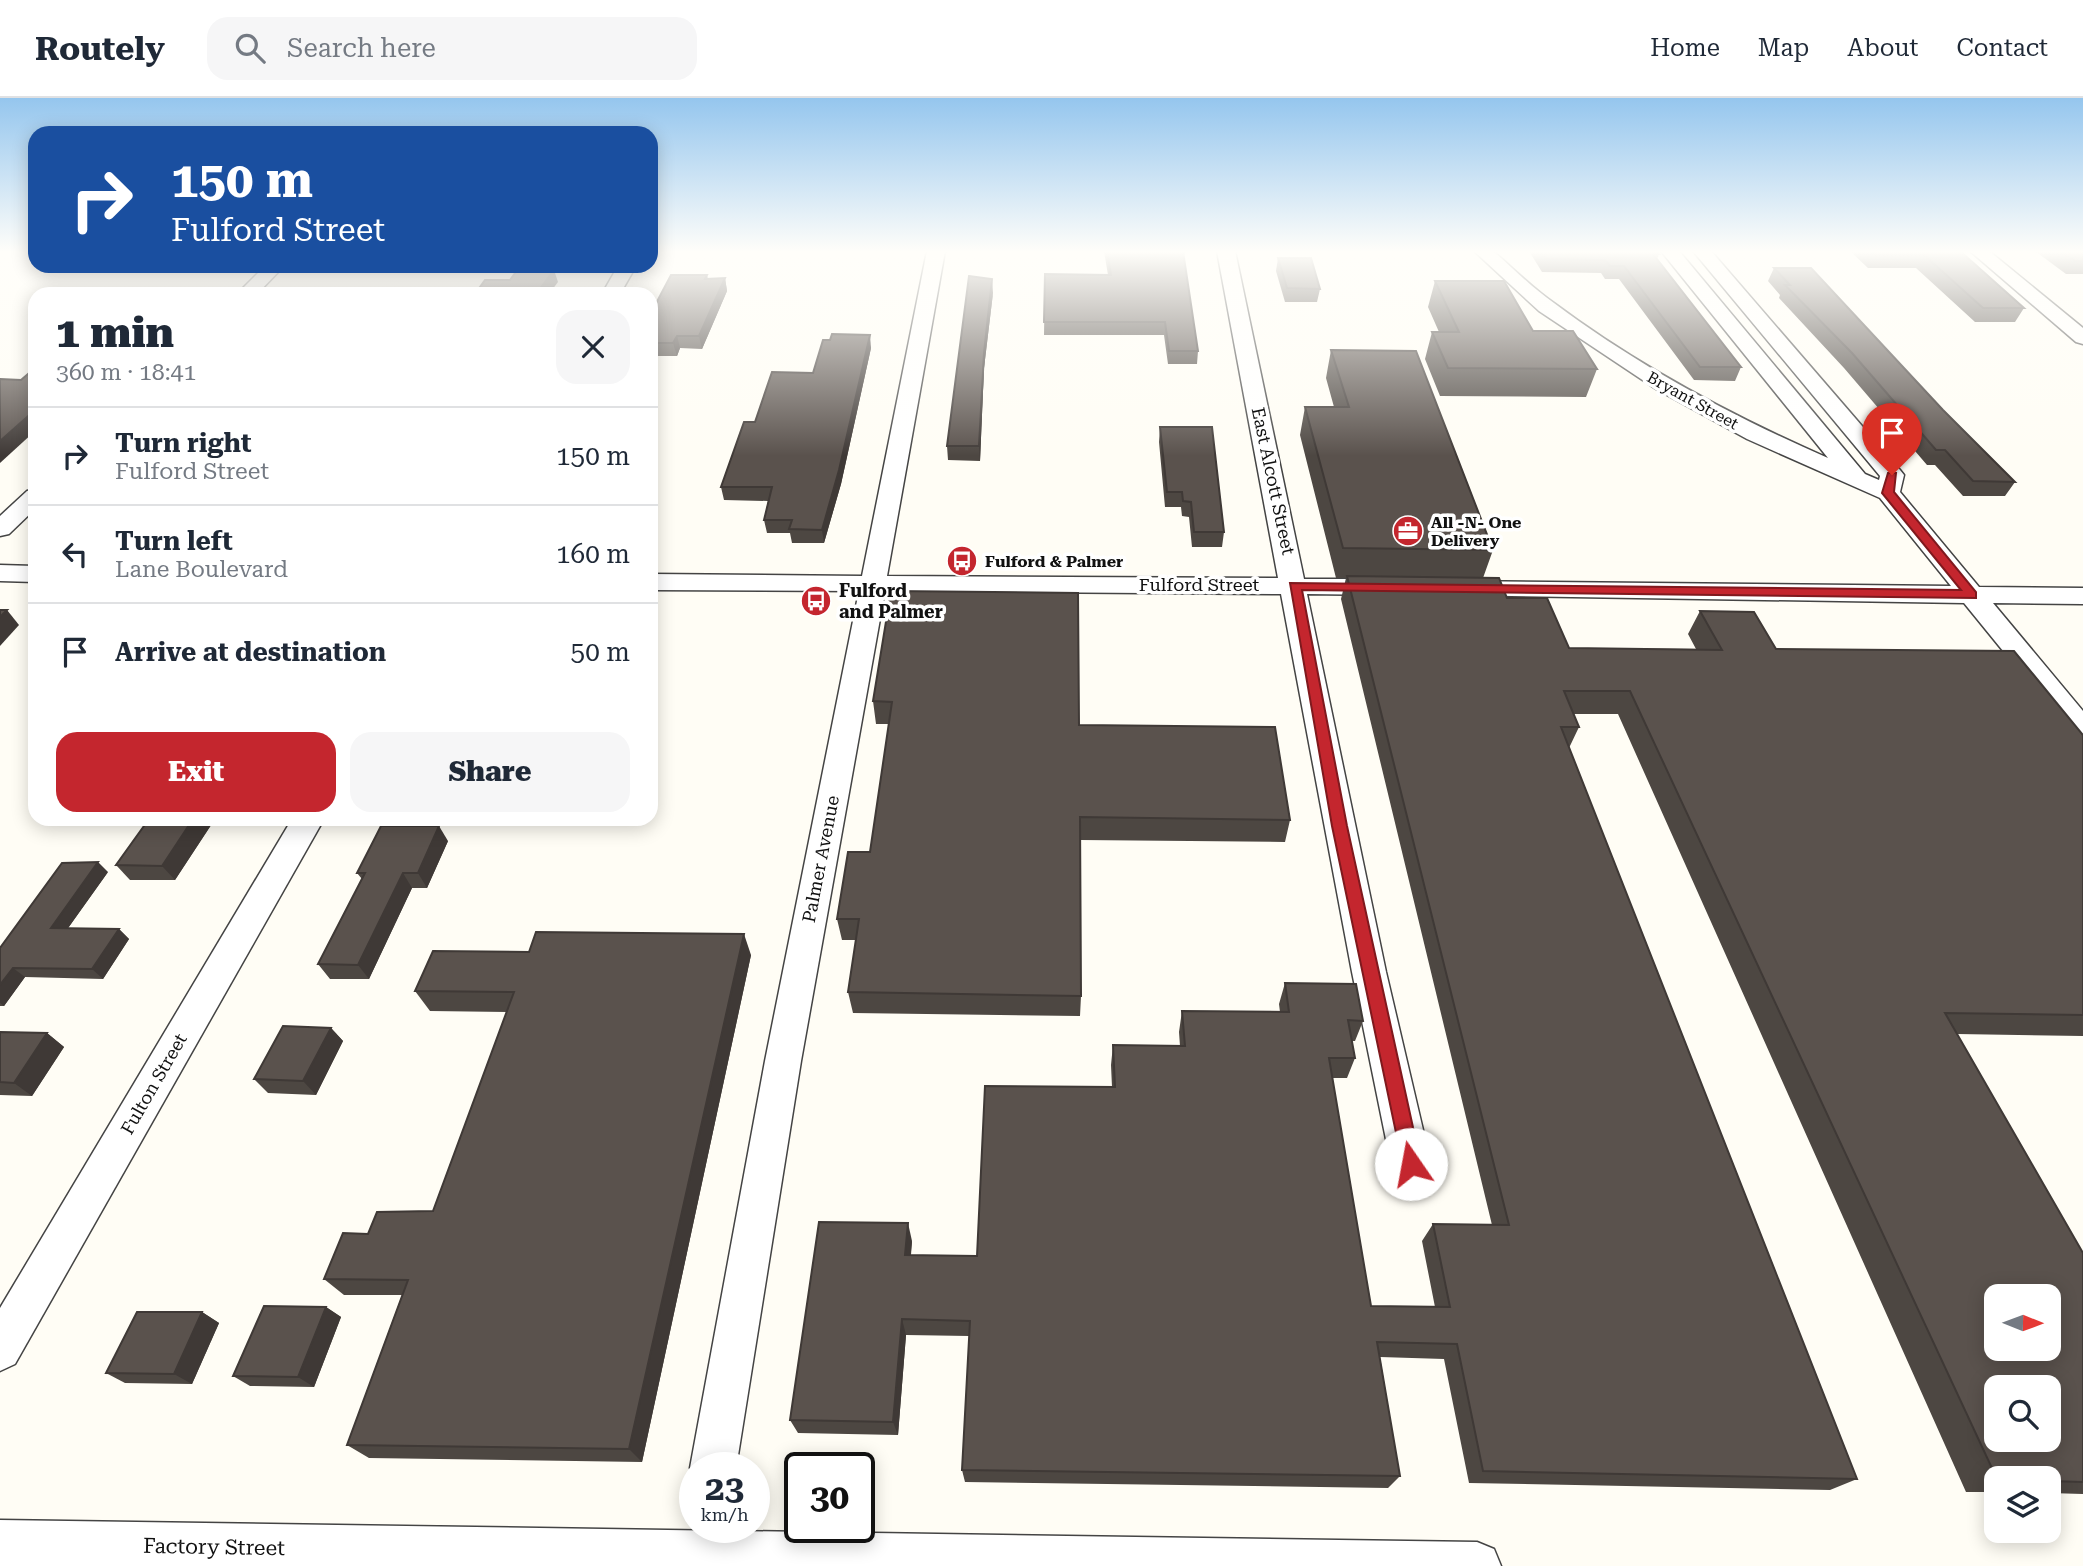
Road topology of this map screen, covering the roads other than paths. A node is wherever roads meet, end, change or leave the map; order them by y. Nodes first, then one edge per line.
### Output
1 (923, 320) edge
2 (1240, 320) edge
3 (1565, 320) edge
4 (1726, 320) edge
5 (1760, 320) edge
6 (2061, 320) edge
7 (2083, 338) edge
8 (1854, 475) junction
9 (1888, 493) junction
10 (28, 503) edge
11 (0, 529) edge
12 (0, 573) edge
13 (28, 573) edge
14 (658, 582) edge
15 (873, 583) junction
16 (1294, 586) junction
17 (1413, 588) edge
18 (1439, 589) edge
19 (1972, 595) junction
20 (2083, 596) edge
21 (2083, 730) edge
22 (304, 826) edge
23 (1411, 1164) dead end
24 (0, 1349) edge
25 (716, 1452) edge
26 (0, 1544) edge
27 (700, 1549) edge
28 (1478, 1566) edge

1 - 15 street, Palmer Avenue
2 - 16 street, East Alcott Street
3 - 8 street, Bryant Street
4 - 8 street
5 - 9 street
6 - 7 street
8 - 9 street, Bryant Street
9 - 19 street
10 - 11 street
12 - 13 street
14 - 15 street, Fulford Street
15 - 16 street, Fulford Street
15 - 25 street, Palmer Avenue
16 - 17 street, Fulford Street
16 - 23 street, East Alcott Street
18 - 19 street
19 - 20 street
19 - 21 street
22 - 24 street, Fulton Street
26 - 27 street, Factory Street
27 - 28 street, Factory Street

